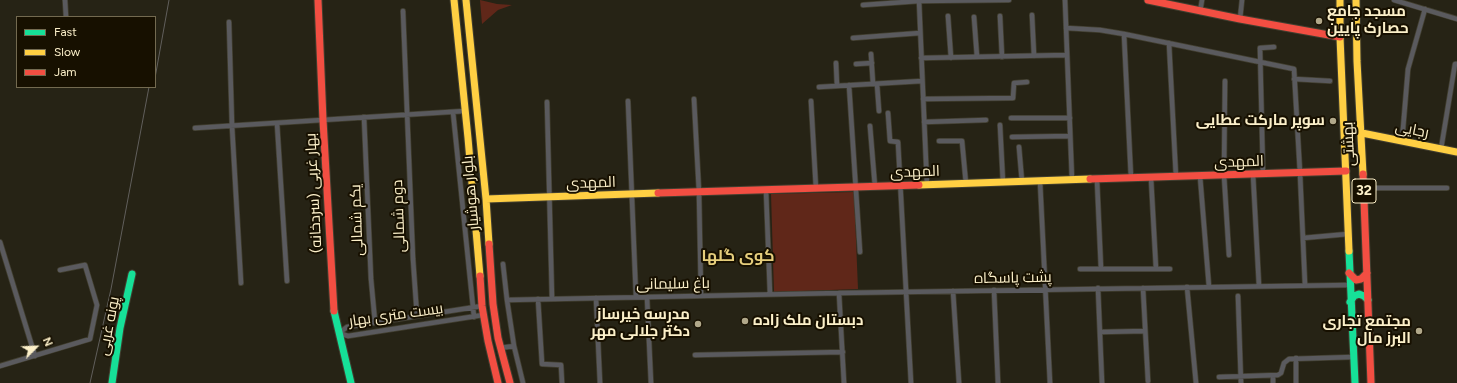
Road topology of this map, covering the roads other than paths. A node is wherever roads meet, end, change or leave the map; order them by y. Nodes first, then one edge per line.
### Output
1 (65, 0) edge
2 (318, 0) edge
3 (454, 0) edge
4 (466, 0) edge
5 (919, 0) edge
6 (1009, 0) edge
7 (1066, 0) edge
8 (1148, 0) edge
9 (1202, 0) edge
10 (1242, 0) edge
11 (1340, 0) edge
12 (1356, 0) edge
13 (1394, 0) edge
14 (1164, 2) edge
15 (863, 5) dead end
16 (1425, 9) junction
17 (403, 11) dead end
18 (1200, 12) junction
19 (1032, 15) dead end
20 (66, 16) edge
21 (948, 16) dead end
22 (1000, 16) dead end
23 (974, 17) dead end
24 (1457, 19) edge
25 (1240, 20) junction
26 (229, 22) dead end
27 (1066, 28) junction
28 (920, 33) junction
29 (1124, 34) junction
30 (1340, 37) junction
31 (853, 38) dead end
32 (1169, 43) junction
33 (1274, 47) dead end
34 (871, 54) dead end
35 (1067, 55) junction
36 (1034, 56) junction
37 (977, 57) junction
38 (1002, 57) junction
39 (921, 58) junction
40 (951, 58) junction
41 (1259, 62) junction
42 (836, 63) dead end
43 (872, 63) junction
44 (856, 64) dead end
45 (1456, 64) edge
46 (1294, 79) junction
47 (922, 81) junction
48 (1224, 81) dead end
49 (1027, 82) dead end
50 (1330, 82) dead end
51 (875, 84) junction
52 (837, 86) junction
53 (849, 86) junction
54 (819, 87) dead end
55 (694, 99) dead end
56 (923, 99) junction
57 (811, 101) dead end
58 (547, 102) dead end
59 (628, 102) dead end
60 (465, 111) junction
61 (879, 111) dead end
62 (453, 112) junction
63 (888, 113) dead end
64 (408, 115) junction
65 (364, 117) junction
66 (1011, 118) dead end
67 (1070, 118) junction
68 (323, 120) junction
69 (986, 120) dead end
70 (924, 122) junction
71 (277, 123) junction
72 (1000, 124) dead end
73 (232, 126) junction
74 (870, 126) dead end
75 (195, 128) dead end
76 (1362, 134) junction
77 (1070, 136) junction
78 (1012, 137) dead end
79 (1402, 141) junction
80 (939, 142) dead end
81 (1019, 147) dead end
82 (1441, 149) junction
83 (1457, 152) edge
84 (1346, 171) junction
85 (1300, 173) junction
86 (1253, 174) junction
87 (1263, 174) junction
88 (1224, 175) junction
89 (1200, 176) junction
90 (1176, 177) junction
91 (1131, 178) junction
92 (1151, 178) junction
93 (1072, 180) junction
94 (1097, 180) junction
95 (1040, 181) junction
96 (1022, 182) junction
97 (1003, 183) junction
98 (966, 184) junction
99 (927, 185) junction
100 (900, 186) junction
101 (856, 187) junction
102 (875, 187) junction
103 (1363, 188) junction
104 (1448, 188) dead end
105 (816, 189) junction
106 (766, 190) junction
107 (699, 192) junction
108 (632, 195) junction
109 (549, 197) junction
110 (486, 199) junction
111 (1348, 234) junction
112 (1303, 238) junction
113 (0, 242) edge
114 (860, 252) dead end
115 (1229, 255) dead end
116 (503, 264) dead end
117 (1080, 269) dead end
118 (1101, 269) junction
119 (1156, 269) junction
120 (1170, 269) dead end
121 (60, 270) dead end
122 (1349, 273) junction
123 (132, 274) dead end
124 (1366, 274) junction
125 (287, 281) dead end
126 (241, 283) dead end
127 (1350, 284) junction
128 (1305, 285) junction
129 (1260, 286) junction
130 (1187, 287) junction
131 (1209, 287) junction
132 (1098, 288) junction
133 (1143, 288) junction
134 (1046, 289) junction
135 (994, 290) junction
136 (954, 291) junction
137 (839, 292) junction
138 (906, 292) junction
139 (770, 294) junction
140 (701, 296) junction
141 (1238, 296) dead end
142 (636, 297) junction
143 (647, 297) junction
144 (596, 298) junction
145 (538, 299) junction
146 (552, 299) junction
147 (507, 300) junction
148 (1368, 300) junction
149 (1350, 302) junction
150 (482, 306) junction
151 (472, 308) junction
152 (483, 315) junction
153 (417, 316) junction
154 (474, 317) junction
155 (375, 322) junction
156 (1145, 331) junction
157 (1100, 332) junction
158 (339, 333) junction
159 (514, 346) junction
160 (500, 348) junction
161 (842, 352) junction
162 (695, 355) dead end
163 (35, 356) junction
164 (1353, 357) junction
165 (1296, 358) junction
166 (0, 366) edge
167 (1241, 376) junction
168 (1273, 376) junction
169 (1219, 377) dead end
170 (1148, 381) dead end
171 (112, 383) edge
172 (350, 383) edge
173 (498, 383) edge
174 (510, 383) edge
175 (522, 383) edge
176 (562, 383) edge
177 (600, 383) edge
178 (651, 383) edge
179 (844, 383) edge
180 (911, 383) edge
181 (959, 383) edge
182 (998, 383) edge
183 (1050, 383) edge
184 (1102, 383) edge
185 (1196, 383) edge
186 (1241, 383) edge
187 (1273, 383) edge
188 (1296, 383) edge
189 (1355, 383) edge
190 (1371, 383) edge

1 - 20 street
2 - 68 main road, بهار غربی (سردخانه)
3 - 60 main road, بلوار هوشیار
4 - 110 main road, بلوار هوشیار
5 - 6 street
5 - 15 street
5 - 28 street
7 - 27 street
8 - 14 main road
9 - 18 street
10 - 25 street
11 - 30 main road, بهشتی / 32
12 - 76 main road, بهشتی / 32
13 - 16 street
14 - 18 main road
16 - 24 street
16 - 79 street
17 - 64 street, دوم شمالی
18 - 25 main road
19 - 36 street
21 - 40 street
22 - 38 street
23 - 37 street
25 - 30 main road
26 - 73 street
27 - 29 street
27 - 35 street
28 - 31 street
28 - 39 street
29 - 32 street
29 - 91 street
30 - 84 main road, بهشتی / 32
32 - 41 street
32 - 90 street
33 - 41 street
34 - 43 street
35 - 36 street
35 - 67 street
36 - 38 street
37 - 38 street
37 - 40 street
39 - 40 street
39 - 47 street
41 - 46 street
41 - 87 street
42 - 52 street
43 - 44 street
43 - 51 street
45 - 82 street
46 - 50 street
46 - 85 street
47 - 51 street
47 - 56 street
48 - 88 street
49 - 56 street
51 - 53 street
51 - 61 street
52 - 53 street
52 - 54 street
53 - 101 street
55 - 107 street
56 - 70 street
57 - 105 street
58 - 109 street
59 - 108 street
60 - 62 street
60 - 150 main road, بلوار هوشیار
62 - 64 street
62 - 151 street
63 - 100 street
64 - 65 street
64 - 153 street, دوم شمالی
65 - 68 street
65 - 155 street, یکم شمالی
66 - 67 street
67 - 77 street
68 - 71 street
68 - 158 main road, بهار غربی (سردخانه)
69 - 70 street
70 - 99 street
71 - 73 street
71 - 125 street
72 - 97 street
73 - 75 street
73 - 126 street
74 - 102 street
76 - 79 main road, رجایی
76 - 103 main road, بهشتی / 32
77 - 78 street
77 - 93 street
79 - 82 main road, رجایی
80 - 98 street
81 - 96 street
82 - 83 main road, رجایی
84 - 85 main road, المهدی
84 - 111 main road, بهشتی / 32
85 - 87 main road, المهدی
85 - 112 street
86 - 87 main road, المهدی
86 - 88 main road, المهدی
86 - 129 street
88 - 89 main road, المهدی
88 - 115 street
89 - 90 main road, المهدی
89 - 131 street
90 - 92 main road, المهدی
91 - 92 main road, المهدی
91 - 94 main road, المهدی
92 - 119 street
93 - 94 main road, المهدی
93 - 95 main road, المهدی
94 - 118 street
95 - 96 main road, المهدی
95 - 134 street
96 - 97 main road, المهدی
97 - 98 main road, المهدی
98 - 99 main road, المهدی
99 - 100 main road, المهدی
100 - 102 main road, المهدی
100 - 138 street
101 - 102 main road, المهدی
101 - 105 main road, المهدی
101 - 114 street
103 - 104 street
103 - 124 main road, بهشتی / 32
105 - 106 main road, المهدی
106 - 107 main road, المهدی
106 - 139 street
107 - 108 main road, المهدی
107 - 140 street
108 - 109 main road, المهدی
108 - 142 street
109 - 110 main road, المهدی
109 - 146 street
110 - 160 main road, بلوار هوشیار
111 - 112 street
111 - 122 main road, بهشتی / 32
112 - 128 street
113 - 163 street
116 - 147 street
117 - 118 street
118 - 119 street
119 - 120 street
121 - 163 street
122 - 124 main road
122 - 127 main road, بهشتی / 32
123 - 171 main road, پونه غربی
124 - 148 main road, بهشتی / 32
127 - 128 street, پشت پاسگاه
127 - 149 main road, بهشتی / 32
128 - 129 street, پشت پاسگاه
129 - 131 street, پشت پاسگاه
130 - 131 street, پشت پاسگاه
130 - 133 street, پشت پاسگاه
130 - 185 street
132 - 133 street, پشت پاسگاه
132 - 134 street, پشت پاسگاه
132 - 157 street
133 - 156 street
134 - 135 street, پشت پاسگاه
134 - 183 street
135 - 136 street, پشت پاسگاه
135 - 182 street
136 - 138 street, پشت پاسگاه
136 - 181 street
137 - 138 street, پشت پاسگاه
137 - 139 street, باغ سلیمانی
137 - 161 street
138 - 180 street
139 - 140 street, باغ سلیمانی
140 - 143 street, باغ سلیمانی
141 - 167 street
142 - 143 street, باغ سلیمانی
142 - 144 street, باغ سلیمانی
143 - 178 street
144 - 146 street, باغ سلیمانی
144 - 177 street
145 - 146 street, باغ سلیمانی
145 - 147 street, باغ سلیمانی
145 - 176 street
147 - 159 street
148 - 149 main road
148 - 190 main road, بهشتی / 32
149 - 164 main road, بهشتی / 32
150 - 151 street, بیست متری بهار
150 - 152 main road, بلوار هوشیار
151 - 153 street, بیست متری بهار
151 - 154 street
152 - 154 street, بیست متری بهار
152 - 173 main road, بلوار هوشیار
153 - 155 street, بیست متری بهار
154 - 158 street, بیست متری بهار
155 - 158 street, بیست متری بهار
156 - 157 street
156 - 170 street
157 - 184 street
158 - 172 main road, بهار غربی (سردخانه)
159 - 160 street
159 - 175 street
160 - 174 main road, بلوار هوشیار
161 - 162 street
161 - 179 street
163 - 166 street
164 - 165 street
164 - 189 main road, بهشتی / 32
165 - 168 street
165 - 188 street
167 - 168 street
167 - 169 street
167 - 186 street
168 - 187 street

